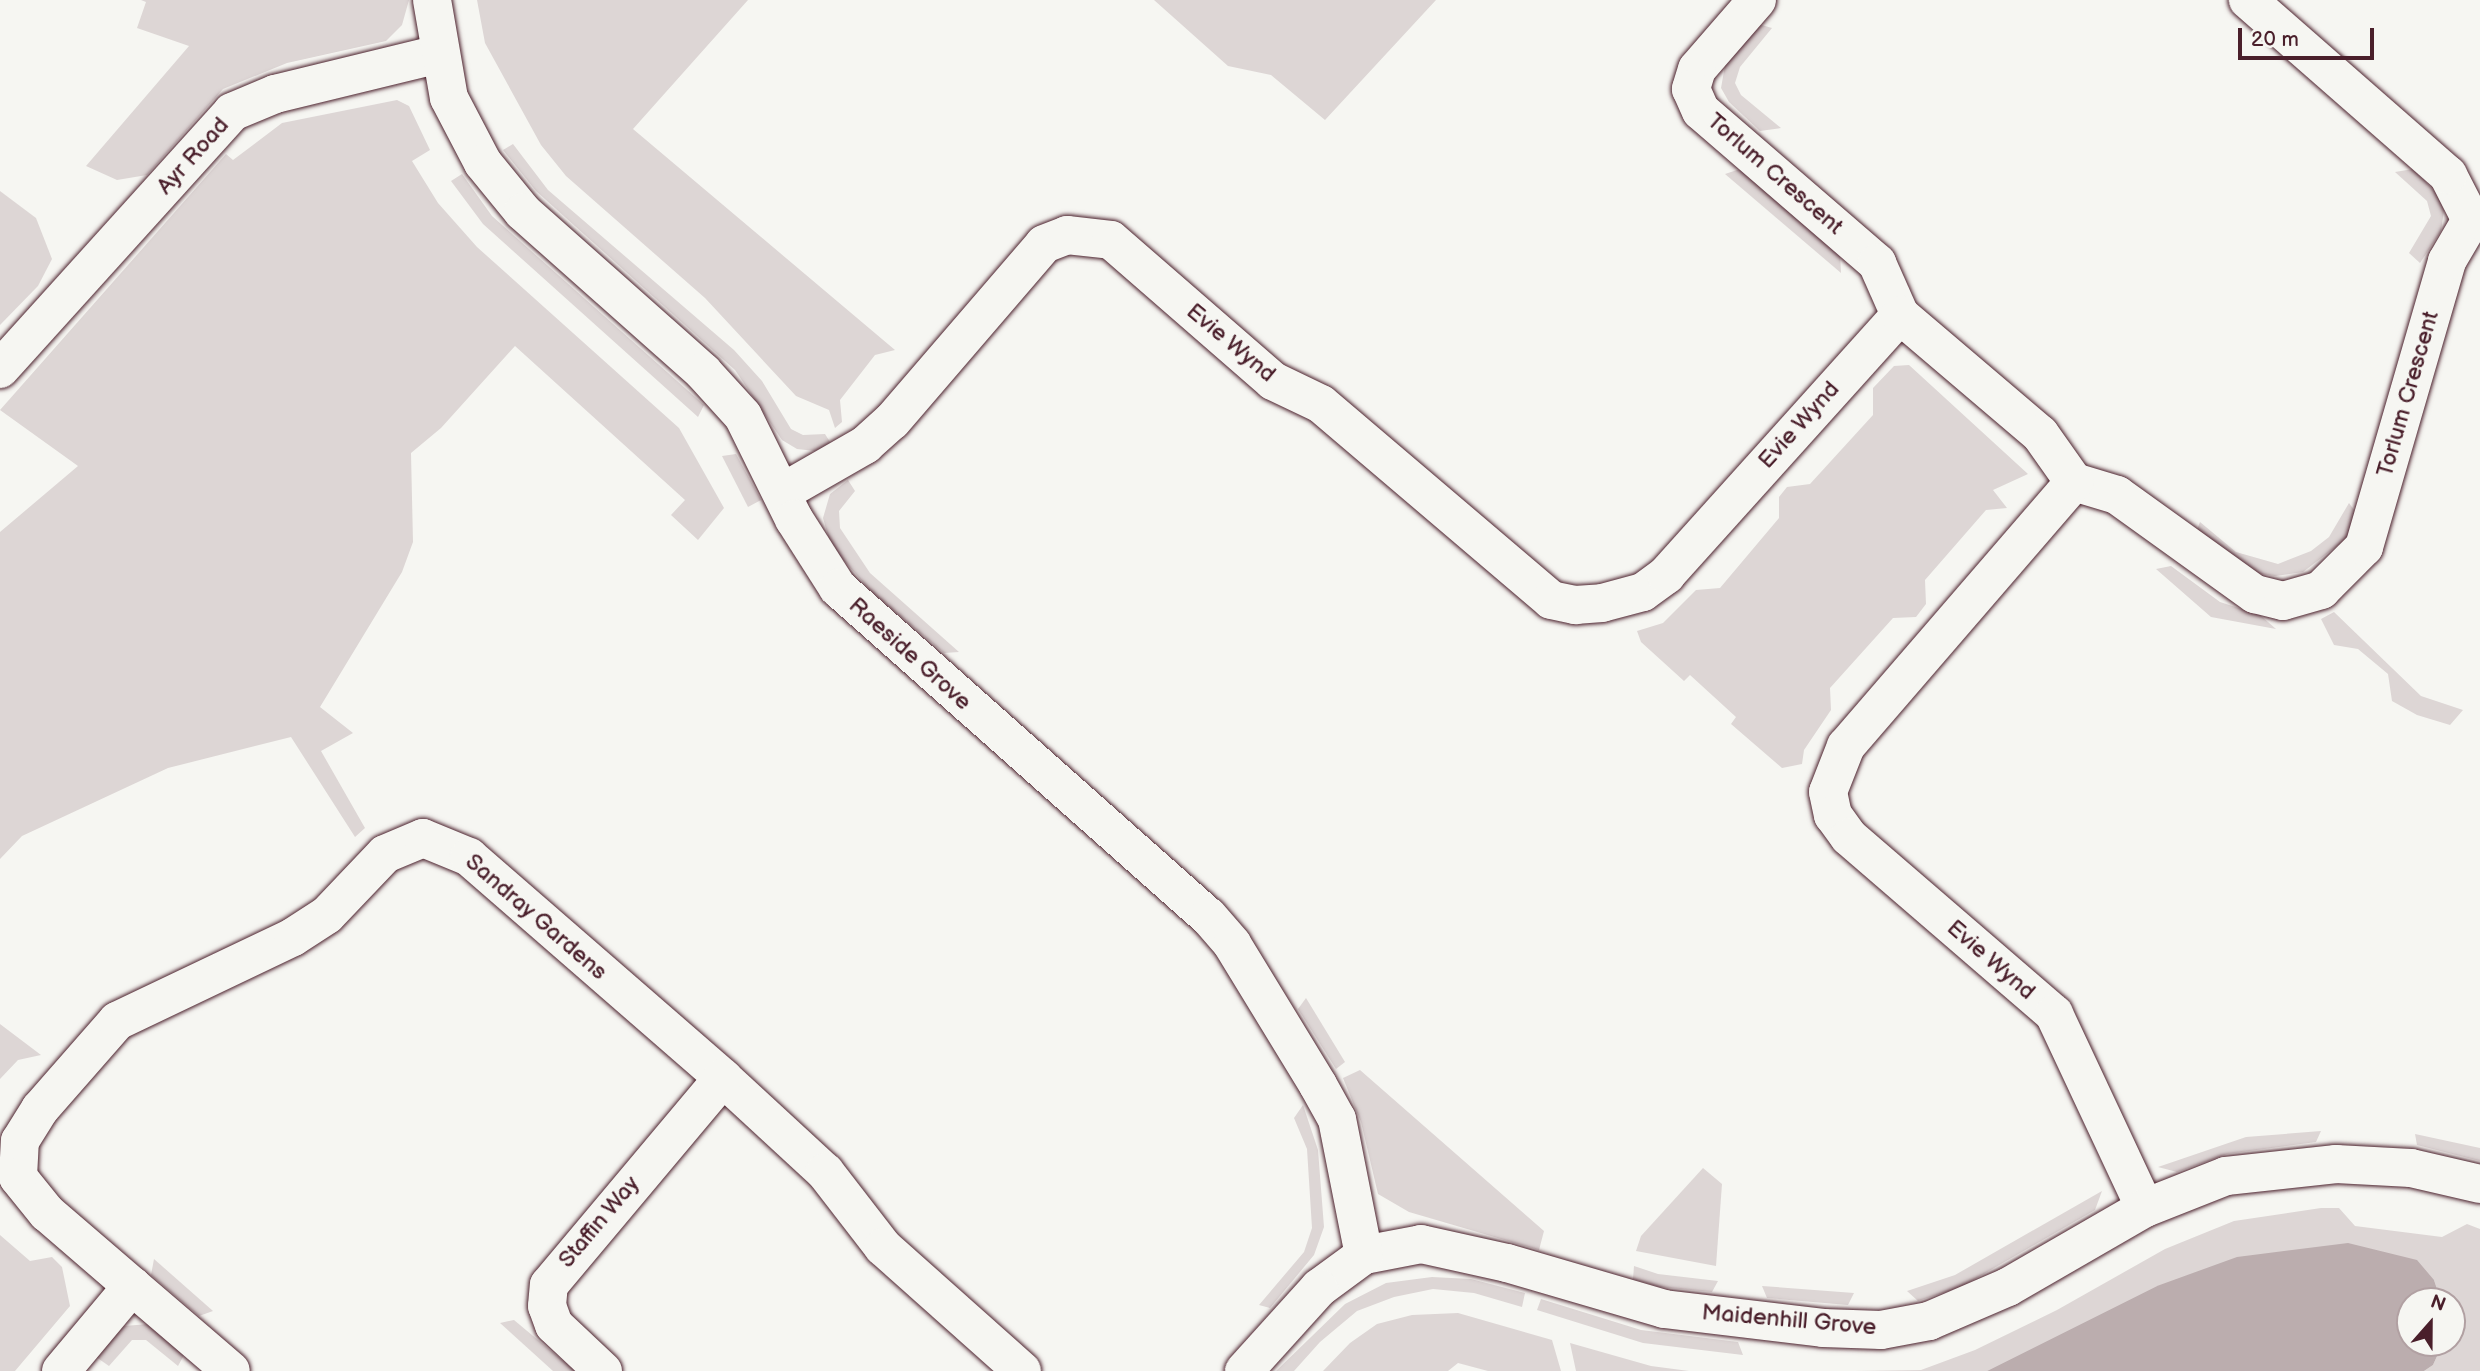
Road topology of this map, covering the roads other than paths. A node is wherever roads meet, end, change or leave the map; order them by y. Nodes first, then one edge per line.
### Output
1 (432, 0) edge
2 (1758, 0) edge
3 (2248, 0) edge
4 (439, 54) junction
5 (1900, 315) junction
6 (0, 369) edge
7 (2074, 482) junction
8 (783, 492) junction
9 (723, 1078) junction
10 (2480, 1184) edge
11 (2145, 1208) junction
12 (1364, 1255) junction
13 (132, 1286) junction
14 (61, 1371) edge
15 (231, 1371) edge
16 (603, 1371) edge
17 (1022, 1371) edge
18 (1244, 1371) edge

1 - 4 street
2 - 5 street, Torlum Crescent
3 - 7 street, Torlum Crescent
4 - 6 street, Ayr Road
4 - 8 street, Raeside Grove
5 - 7 street
5 - 8 street, Evie Wynd
7 - 11 street, Evie Wynd
8 - 12 street, Raeside Grove
9 - 13 street, Sandray Gardens
9 - 16 street, Staffin Way
9 - 17 street, Sandray Gardens
10 - 11 street, Maidenhill Grove
11 - 12 street, Maidenhill Grove
12 - 18 street, Maidenhill Grove
13 - 14 street
13 - 15 street, Sandray Gardens

